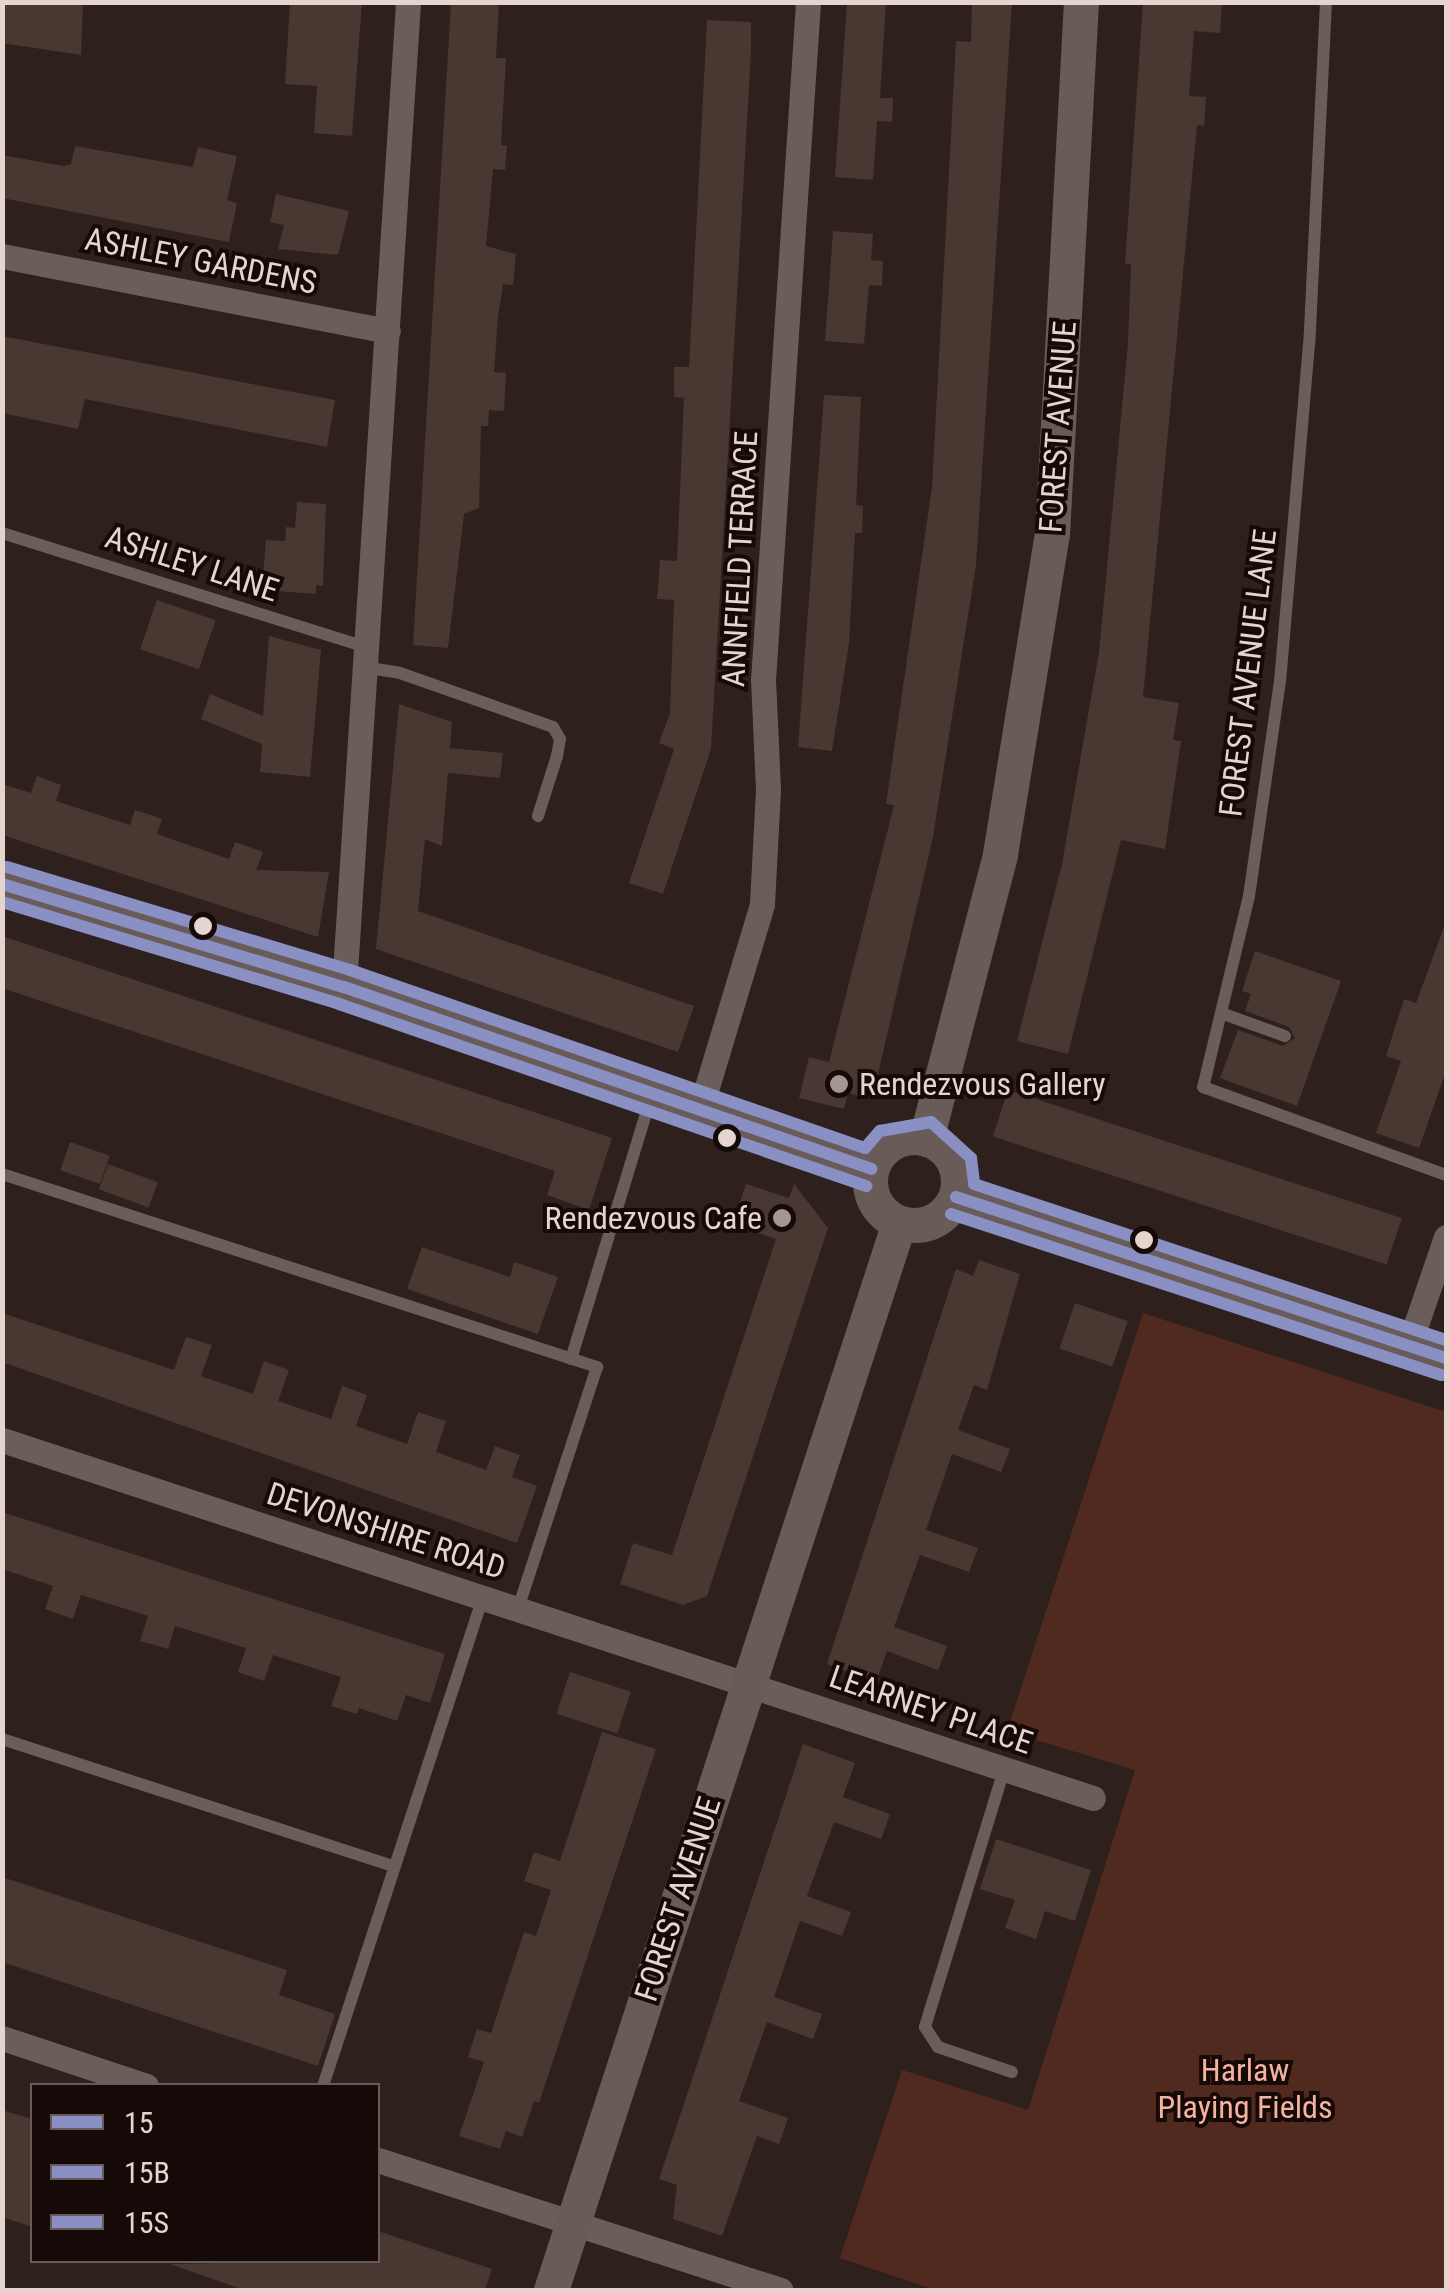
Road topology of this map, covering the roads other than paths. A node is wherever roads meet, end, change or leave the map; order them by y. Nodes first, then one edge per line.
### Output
1 (408, 2) edge
2 (808, 2) edge
3 (1081, 2) edge
4 (1326, 2) edge
5 (2, 256) edge
6 (388, 331) junction
7 (2, 533) edge
8 (364, 657) junction
9 (538, 816) dead end
10 (2, 884) edge
11 (344, 987) junction
12 (1221, 1013) junction
13 (1285, 1036) dead end
14 (652, 1094) junction
15 (700, 1110) junction
16 (926, 1139) junction
17 (872, 1169) junction
18 (2, 1174) edge
19 (1446, 1175) edge
20 (956, 1197) junction
21 (899, 1223) junction
22 (1446, 1237) edge
23 (1409, 1345) junction
24 (1446, 1358) edge
25 (571, 1359) junction
26 (2, 1440) edge
27 (483, 1596) junction
28 (518, 1608) junction
29 (748, 1683) junction
30 (2, 1739) edge
31 (1004, 1770) junction
32 (1093, 1798) dead end
33 (395, 1867) junction
34 (2, 2038) edge
35 (1012, 2072) dead end
36 (137, 2083) edge
37 (324, 2083) edge
38 (380, 2161) edge
39 (572, 2222) junction
40 (550, 2290) edge
41 (781, 2290) edge

1 - 6 street
2 - 15 street, ANNFIELD TERRACE
3 - 16 street, FOREST AVENUE
4 - 12 lane, FOREST AVENUE LANE
5 - 6 street, ASHLEY GARDENS
6 - 8 street
7 - 8 lane, ASHLEY LANE
8 - 9 lane, ASHLEY LANE
8 - 11 street
10 - 11 street
11 - 14 street
12 - 13 lane
12 - 19 lane, FOREST AVENUE LANE
14 - 15 street
14 - 25 lane
15 - 17 street
16 - 17 street
16 - 20 street
17 - 21 street
18 - 25 lane
20 - 21 street
20 - 23 street
21 - 29 street, FOREST AVENUE
22 - 23 street
23 - 24 street
25 - 28 lane
26 - 27 street, DEVONSHIRE ROAD
27 - 28 street, DEVONSHIRE ROAD
27 - 33 lane
28 - 29 street, DEVONSHIRE ROAD
29 - 31 street, LEARNEY PLACE
29 - 39 street, FOREST AVENUE
30 - 33 lane
31 - 32 street, LEARNEY PLACE
31 - 35 lane
33 - 37 lane
34 - 36 street
38 - 39 street
39 - 40 street, FOREST AVENUE
39 - 41 street

